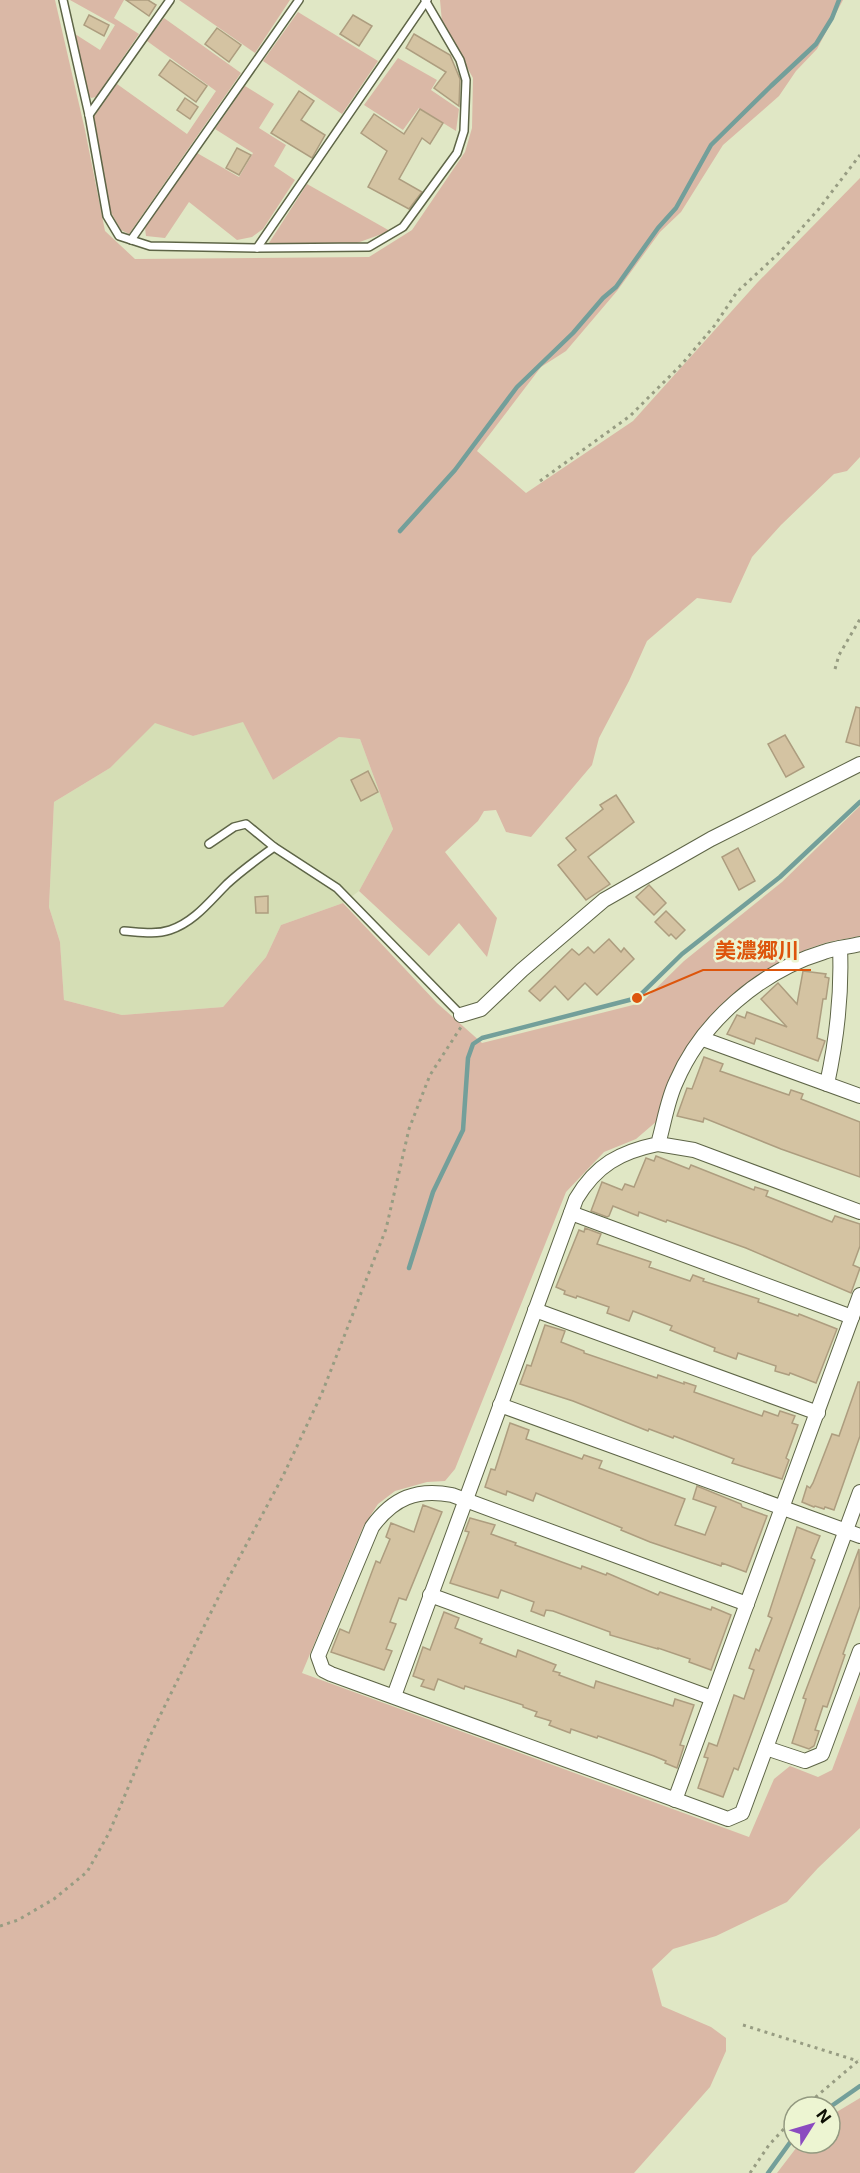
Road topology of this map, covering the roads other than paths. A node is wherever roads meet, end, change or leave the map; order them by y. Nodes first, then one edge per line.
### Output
1 (63, 0) edge
2 (170, 0) edge
3 (298, 0) edge
4 (426, 0) edge
5 (89, 115) junction
6 (131, 240) junction
7 (257, 248) junction
8 (860, 764) edge
9 (209, 844) dead end
10 (274, 847) junction
11 (124, 931) dead end
12 (860, 944) edge
13 (840, 948) junction
14 (460, 1015) joint
15 (703, 1038) junction
16 (827, 1084) junction
17 (860, 1096) edge
18 (658, 1144) junction
19 (860, 1212) edge
20 (571, 1213) junction
21 (860, 1295) edge
22 (535, 1310) junction
23 (852, 1317) junction
24 (500, 1405) junction
25 (818, 1413) junction
26 (860, 1491) edge
27 (466, 1500) junction
28 (783, 1508) junction
29 (846, 1531) junction
30 (860, 1536) edge
31 (430, 1595) junction
32 (747, 1604) junction
33 (860, 1651) edge
34 (394, 1696) junction
35 (712, 1698) junction
36 (766, 1748) junction
37 (675, 1800) junction

1 - 5 lane
2 - 5 lane
3 - 6 lane
4 - 7 lane
4 - 7 lane
5 - 6 lane
6 - 7 lane
8 - 14 street
9 - 10 lane
10 - 11 lane
10 - 14 lane
12 - 13 street
13 - 15 street
13 - 16 street
15 - 16 street
15 - 18 street
16 - 17 street
18 - 19 street
18 - 20 street
20 - 22 street
20 - 23 street
21 - 23 street
22 - 24 street
22 - 25 street
23 - 25 street
24 - 27 street
24 - 28 street
25 - 28 street
26 - 29 street
27 - 31 street
27 - 32 street
27 - 34 street
28 - 29 street
28 - 32 street
29 - 30 street
29 - 36 street
31 - 34 street
31 - 35 street
32 - 35 street
33 - 36 street
34 - 37 street
35 - 37 street
36 - 37 street

